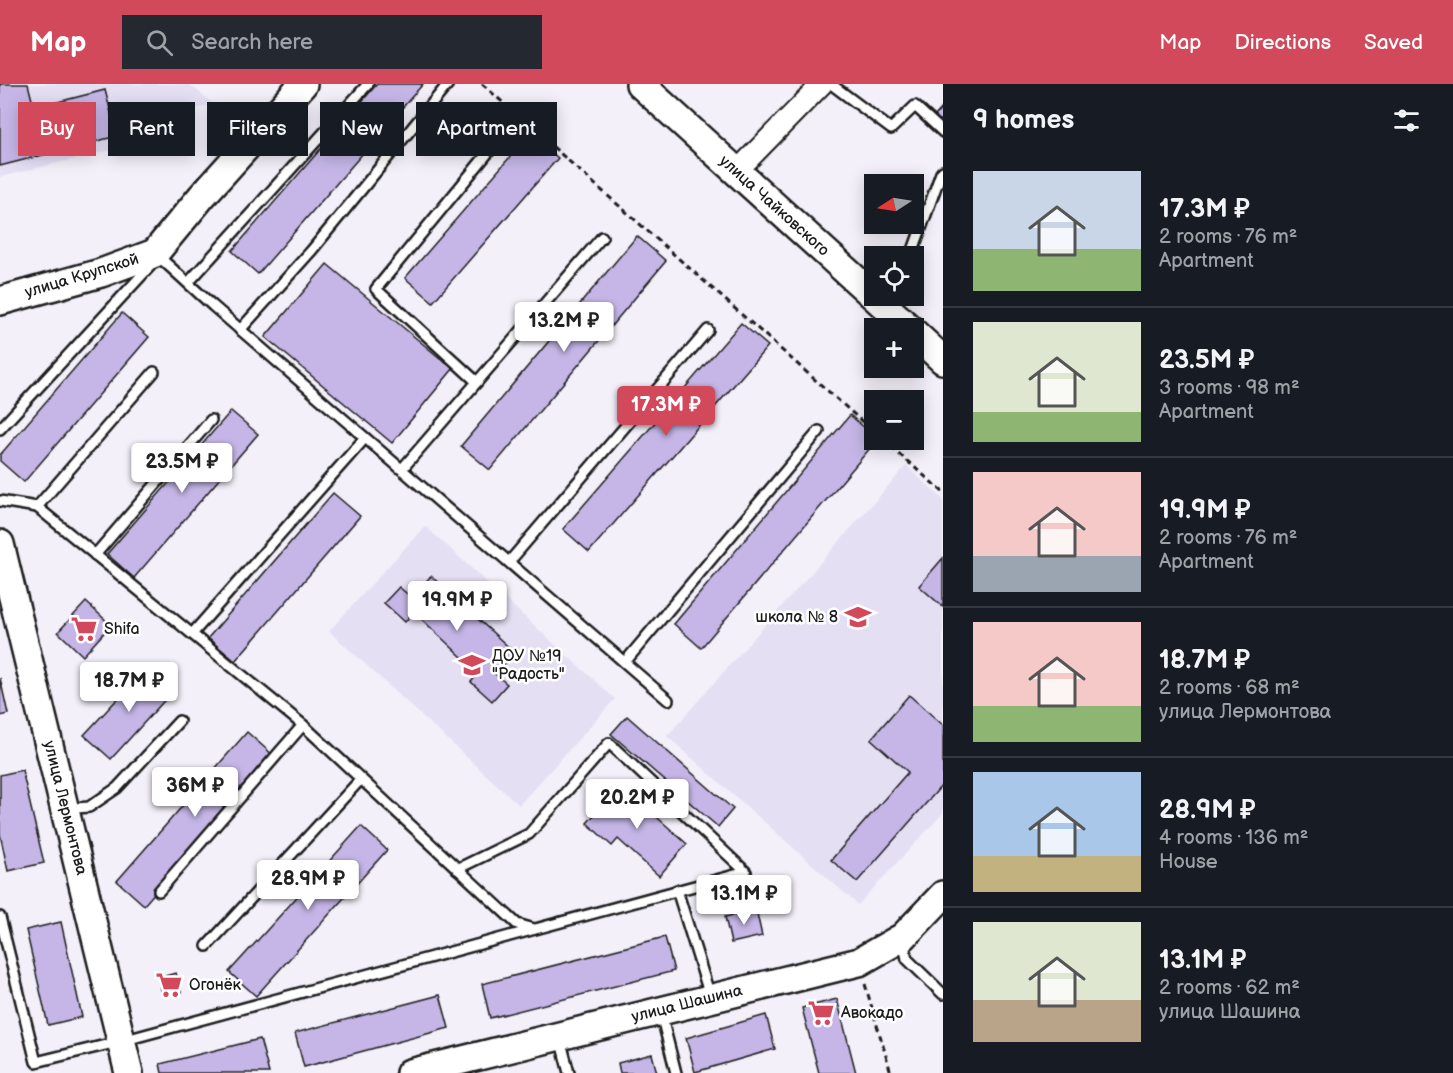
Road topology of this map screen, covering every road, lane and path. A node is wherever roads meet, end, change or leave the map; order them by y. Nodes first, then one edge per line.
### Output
1 (303, 84) edge
2 (368, 84) edge
3 (448, 84) edge
4 (482, 84) edge
5 (640, 84) edge
6 (822, 84) edge
7 (831, 84) edge
8 (943, 132) edge
9 (485, 156) edge
10 (943, 171) edge
11 (736, 172) junction
12 (602, 237) dead end
13 (915, 246) edge
14 (157, 255) junction
15 (188, 283) junction
16 (0, 301) edge
17 (898, 315) edge
18 (240, 330) junction
19 (708, 330) dead end
20 (924, 342) edge
21 (943, 360) edge
22 (154, 372) dead end
23 (477, 382) junction
24 (211, 420) dead end
25 (864, 423) edge
26 (0, 429) edge
27 (819, 431) dead end
28 (365, 438) junction
29 (895, 450) edge
30 (402, 469) junction
31 (943, 492) edge
32 (0, 501) edge
33 (37, 507) junction
34 (0, 544) edge
35 (95, 555) junction
36 (509, 562) junction
37 (192, 634) junction
38 (625, 662) junction
39 (668, 700) dead end
40 (179, 721) dead end
41 (303, 725) junction
42 (361, 779) junction
43 (63, 802) junction
44 (457, 869) junction
45 (677, 890) junction
46 (159, 891) dead end
47 (943, 895) edge
48 (0, 917) edge
49 (534, 929) junction
50 (903, 937) junction
51 (207, 946) dead end
52 (859, 962) junction
53 (943, 994) edge
54 (710, 999) junction
55 (660, 1011) junction
56 (560, 1036) junction
57 (122, 1041) junction
58 (422, 1071) edge
59 (129, 1073) edge
60 (569, 1073) edge
61 (676, 1073) edge
62 (891, 1073) edge

1 - 14 main road, улица Крупской
2 - 15 lane
3 - 18 lane
4 - 25 path
5 - 11 main road, улица Чайковского
6 - 11 street
7 - 8 lane
9 - 23 lane
10 - 13 lane
11 - 17 main road, улица Чайковского
12 - 23 lane
14 - 15 lane
14 - 16 main road, улица Крупской
14 - 26 lane
15 - 18 lane
18 - 28 lane
19 - 36 lane
20 - 21 main road
22 - 33 lane
23 - 30 lane
24 - 35 lane
27 - 38 lane
28 - 30 lane
28 - 37 lane
29 - 31 path
30 - 36 lane
32 - 33 lane
33 - 35 lane
34 - 43 main road, улица Лермонтова
35 - 37 lane
36 - 38 lane
37 - 41 lane
38 - 39 lane
40 - 43 lane
41 - 42 lane
41 - 46 lane
42 - 44 lane
42 - 51 lane
43 - 57 main road, улица Лермонтова
44 - 45 lane
44 - 49 lane
45 - 49 lane
45 - 54 lane
47 - 50 main road, улица Шашина
48 - 57 lane
49 - 57 lane
50 - 52 main road, улица Шашина
50 - 53 lane
52 - 54 main road, улица Шашина
52 - 62 path
54 - 55 main road, улица Шашина
55 - 56 main road, улица Шашина
55 - 61 lane
56 - 58 main road, улица Шашина
56 - 60 lane
57 - 59 main road, улица Лермонтова

